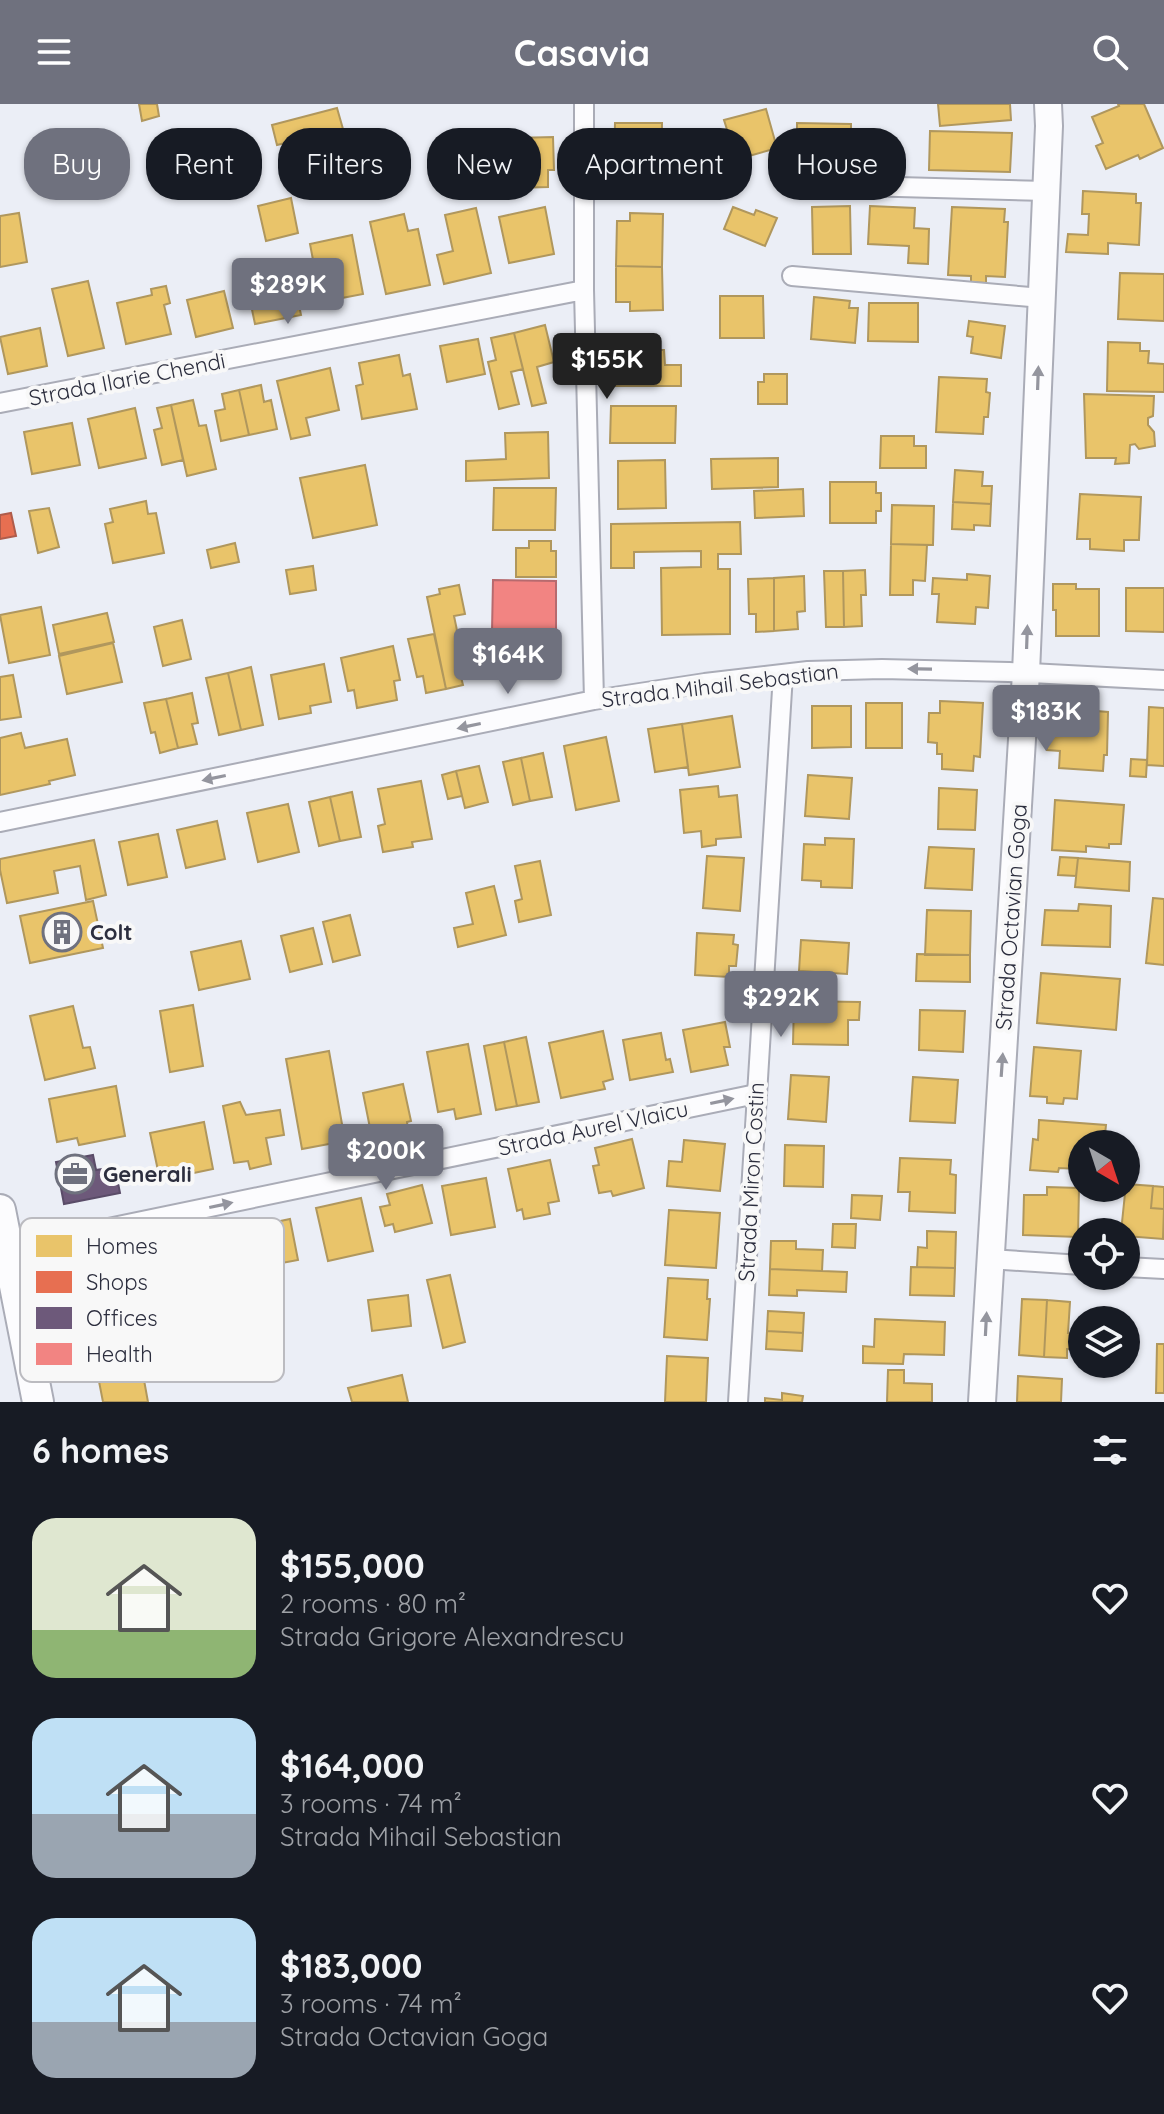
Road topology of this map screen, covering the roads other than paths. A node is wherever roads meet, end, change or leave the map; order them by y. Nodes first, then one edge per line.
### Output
1 (584, 104) edge
2 (1048, 104) edge
3 (906, 187) edge
4 (1046, 191) junction
5 (792, 276) dead end
6 (584, 290) junction
7 (1042, 298) junction
8 (0, 403) edge
9 (1026, 673) junction
10 (783, 674) junction
11 (1164, 680) edge
12 (594, 700) junction
13 (0, 822) edge
14 (756, 1094) junction
15 (0, 1210) edge
16 (157, 1218) edge
17 (20, 1246) edge
18 (7, 1249) junction
19 (989, 1259) junction
20 (1068, 1264) edge
21 (1140, 1268) edge
22 (1164, 1269) edge
23 (20, 1313) edge
24 (34, 1382) edge
25 (38, 1402) edge
26 (738, 1402) edge
27 (982, 1402) edge

1 - 6 street
2 - 4 main road, Strada Octavian Goga
3 - 4 street
4 - 7 main road, Strada Octavian Goga
5 - 7 street
6 - 8 street, Strada Ilarie Chendi
6 - 12 street
9 -> 7 main road, Strada Octavian Goga
9 -> 10 street, Strada Mihail Sebastian
9 - 11 street, Strada Mihail Sebastian
19 -> 9 main road, Strada Octavian Goga
10 - 12 street, Strada Mihail Sebastian
10 - 14 street, Strada Miron Costin
12 -> 13 street, Strada Mihail Sebastian
16 -> 14 street, Strada Aurel Vlaicu
14 - 26 street, Strada Miron Costin
15 - 18 main road
18 -> 17 street, Strada Aurel Vlaicu
18 - 23 main road
19 - 20 street
27 -> 19 main road, Strada Octavian Goga
21 - 22 street
24 - 25 main road

